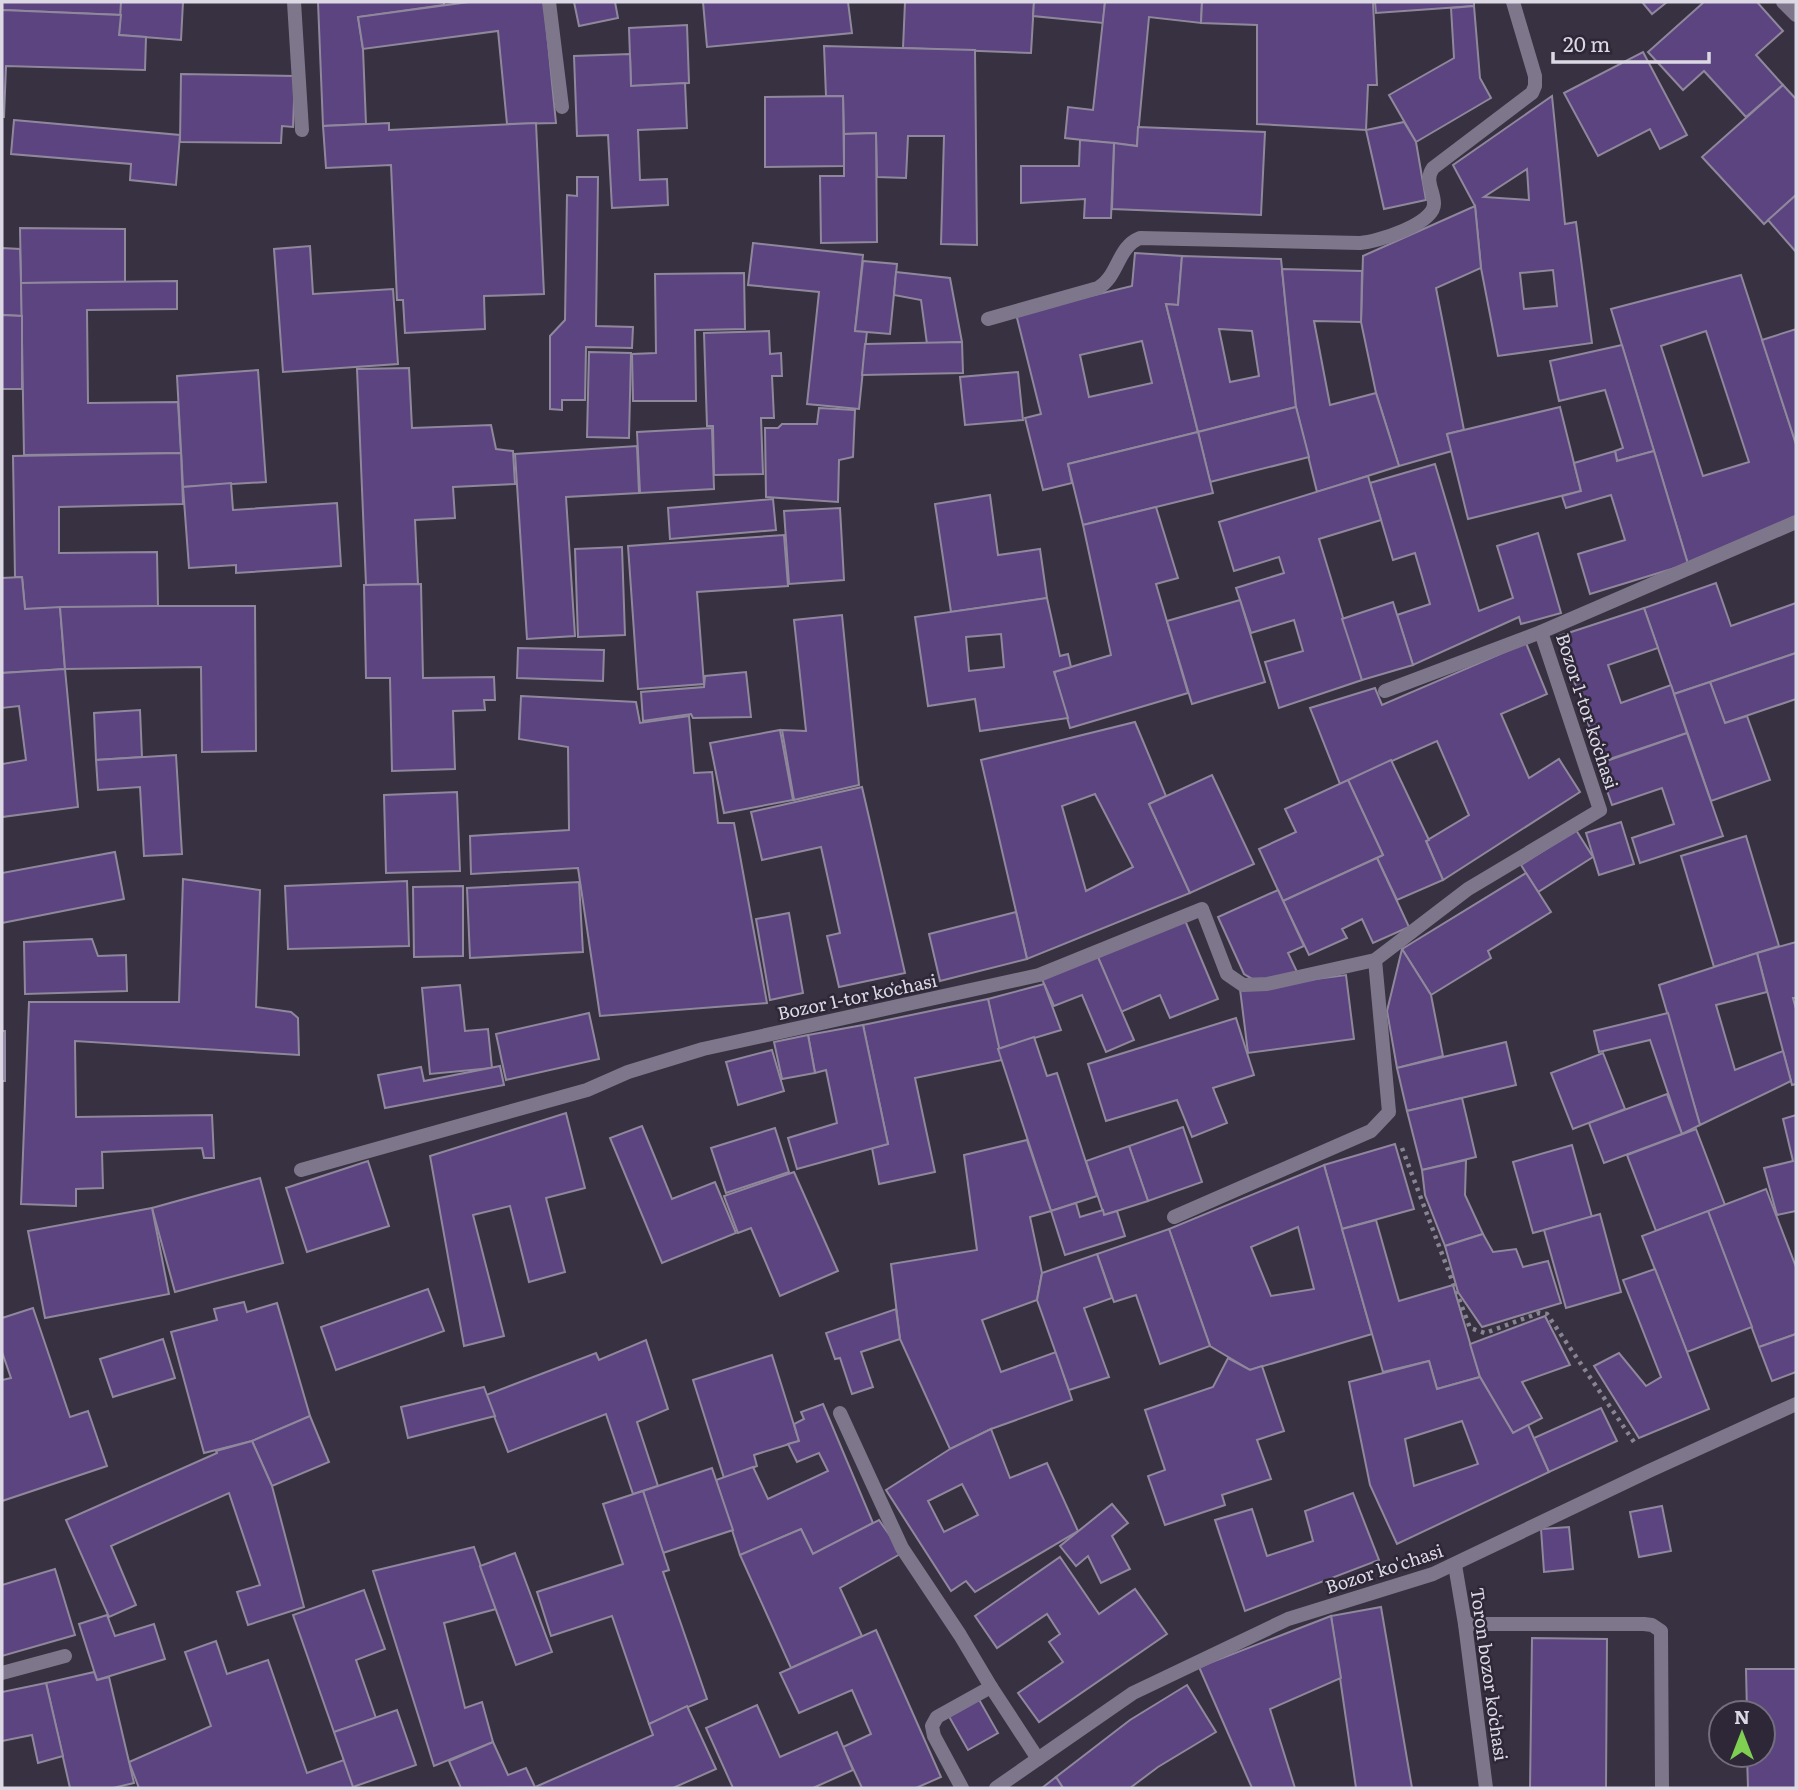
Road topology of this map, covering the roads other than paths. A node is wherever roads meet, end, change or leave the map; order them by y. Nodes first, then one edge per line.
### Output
1 (294, 2) edge
2 (549, 2) edge
3 (1513, 2) edge
4 (1783, 2) edge
5 (1796, 15) edge
6 (562, 107) dead end
7 (302, 130) dead end
8 (988, 319) dead end
9 (1796, 522) edge
10 (1541, 632) junction
11 (1385, 691) dead end
12 (1376, 960) junction
13 (301, 1170) dead end
14 (1174, 1217) dead end
15 (1796, 1404) edge
16 (840, 1413) dead end
17 (1455, 1565) junction
18 (1465, 1624) junction
19 (65, 1656) dead end
20 (2, 1673) edge
21 (990, 1687) junction
22 (1038, 1759) junction
23 (962, 1788) edge
24 (996, 1788) edge
25 (1486, 1788) edge
26 (1662, 1788) edge

1 - 7 street
2 - 6 street
3 - 8 street
4 - 5 street
9 - 10 street, Bozor 1-tor koʻchasi
10 - 11 street
10 - 12 street, Bozor 1-tor koʻchasi
12 - 13 street, Bozor 1-tor koʻchasi
12 - 14 street
15 - 17 street, Bozor ko'chasi
16 - 21 street
17 - 18 street, Toron bozor koʻchasi
17 - 22 street, Bozor ko'chasi
18 - 25 street, Toron bozor koʻchasi
18 - 26 street
19 - 20 street
21 - 22 street
21 - 23 street
22 - 24 street, Bozor ko'chasi

